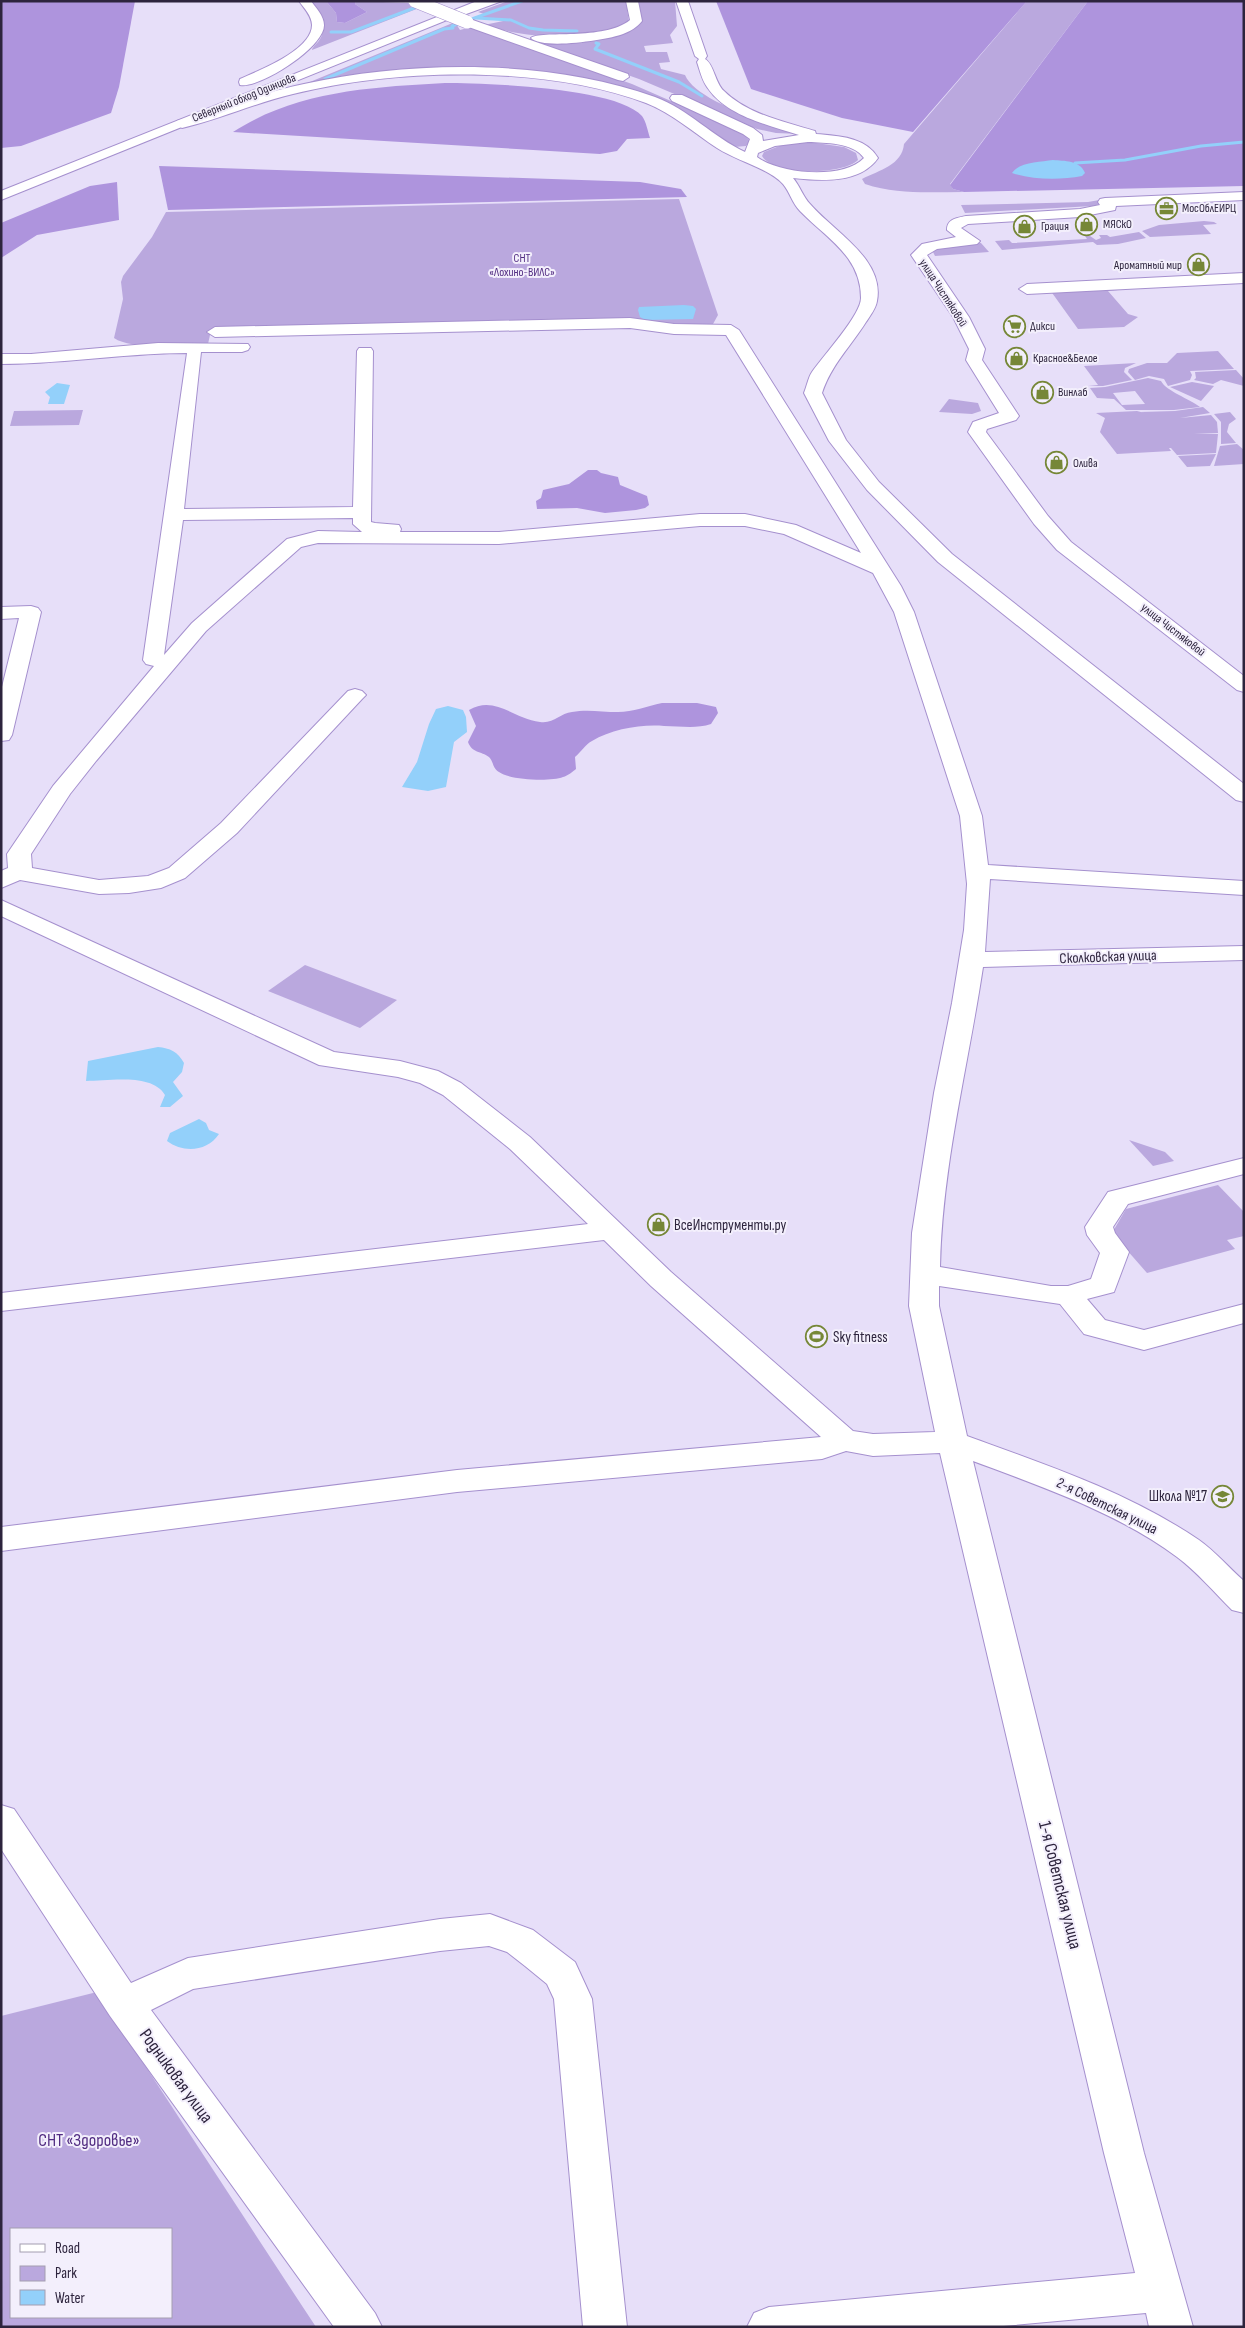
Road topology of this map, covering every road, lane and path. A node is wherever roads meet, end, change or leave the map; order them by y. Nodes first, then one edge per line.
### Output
1 (305, 1) edge
2 (415, 1) edge
3 (452, 1) edge
4 (488, 1) edge
5 (496, 1) edge
6 (632, 1) edge
7 (682, 1) edge
8 (418, 14) dead end
9 (462, 17) junction
10 (488, 30) junction
11 (322, 52) dead end
12 (178, 125) junction
13 (828, 139) junction
14 (753, 155) junction
15 (777, 172) junction
16 (832, 174) junction
17 (1, 196) edge
18 (1244, 196) edge
19 (798, 197) junction
20 (1244, 278) edge
21 (1027, 289) dead end
22 (674, 329) junction
23 (215, 332) dead end
24 (365, 351) dead end
25 (194, 354) dead end
26 (1, 359) edge
27 (362, 512) junction
28 (174, 515) junction
29 (873, 559) junction
30 (1, 613) edge
31 (153, 660) dead end
32 (1244, 686) edge
33 (355, 695) dead end
34 (1, 734) edge
35 (1241, 791) edge
36 (978, 871) junction
37 (10, 876) edge
38 (1244, 888) edge
39 (1, 907) edge
40 (1244, 953) edge
41 (972, 960) junction
42 (1244, 1166) edge
43 (611, 1230) junction
44 (924, 1275) junction
45 (1068, 1295) junction
46 (1, 1302) edge
47 (1244, 1313) edge
48 (844, 1440) junction
49 (953, 1442) junction
50 (1, 1539) edge
51 (1244, 1601) edge
52 (1, 1819) edge
53 (124, 2004) junction
54 (1167, 2309) edge
55 (360, 2327) edge
56 (605, 2327) edge
57 (769, 2327) edge

1 - 11 main road, Северный обход Одинцова
2 - 9 main road, bridge
3 - 8 main road
4 - 9 main road, Северный обход Одинцова
5 - 9 main road
6 - 10 main road
7 - 13 main road
9 - 10 main road
9 - 12 main road, Северный обход Одинцова
10 - 14 main road
12 - 14 main road
12 - 17 main road, Северный обход Одинцова
13 - 14 main road
13 - 16 main road
14 - 15 main road
15 - 16 main road
15 - 19 main road
16 - 19 main road
18 - 32 main road, улица Чистяковой
19 - 35 main road
20 - 21 main road
22 - 23 main road
22 - 26 main road
22 - 29 main road, 1-я Советская улица
24 - 27 main road
25 - 28 main road
27 - 28 main road
27 - 29 main road
28 - 31 main road
29 - 36 main road, 1-я Советская улица
29 - 37 main road
30 - 34 main road
33 - 37 main road
36 - 38 main road
36 - 41 main road, 1-я Советская улица
39 - 43 main road
40 - 41 main road, Сколковская улица
41 - 44 main road, 1-я Советская улица
42 - 45 main road
43 - 46 main road
43 - 48 main road
44 - 45 main road
44 - 49 main road, 1-я Советская улица
45 - 47 main road
48 - 49 main road
48 - 50 main road
49 - 51 main road, 2-я Советская улица
49 - 54 main road, 1-я Советская улица
52 - 53 main road, Родниковая улица
53 - 55 main road, Родниковая улица
53 - 56 main road
54 - 57 main road

